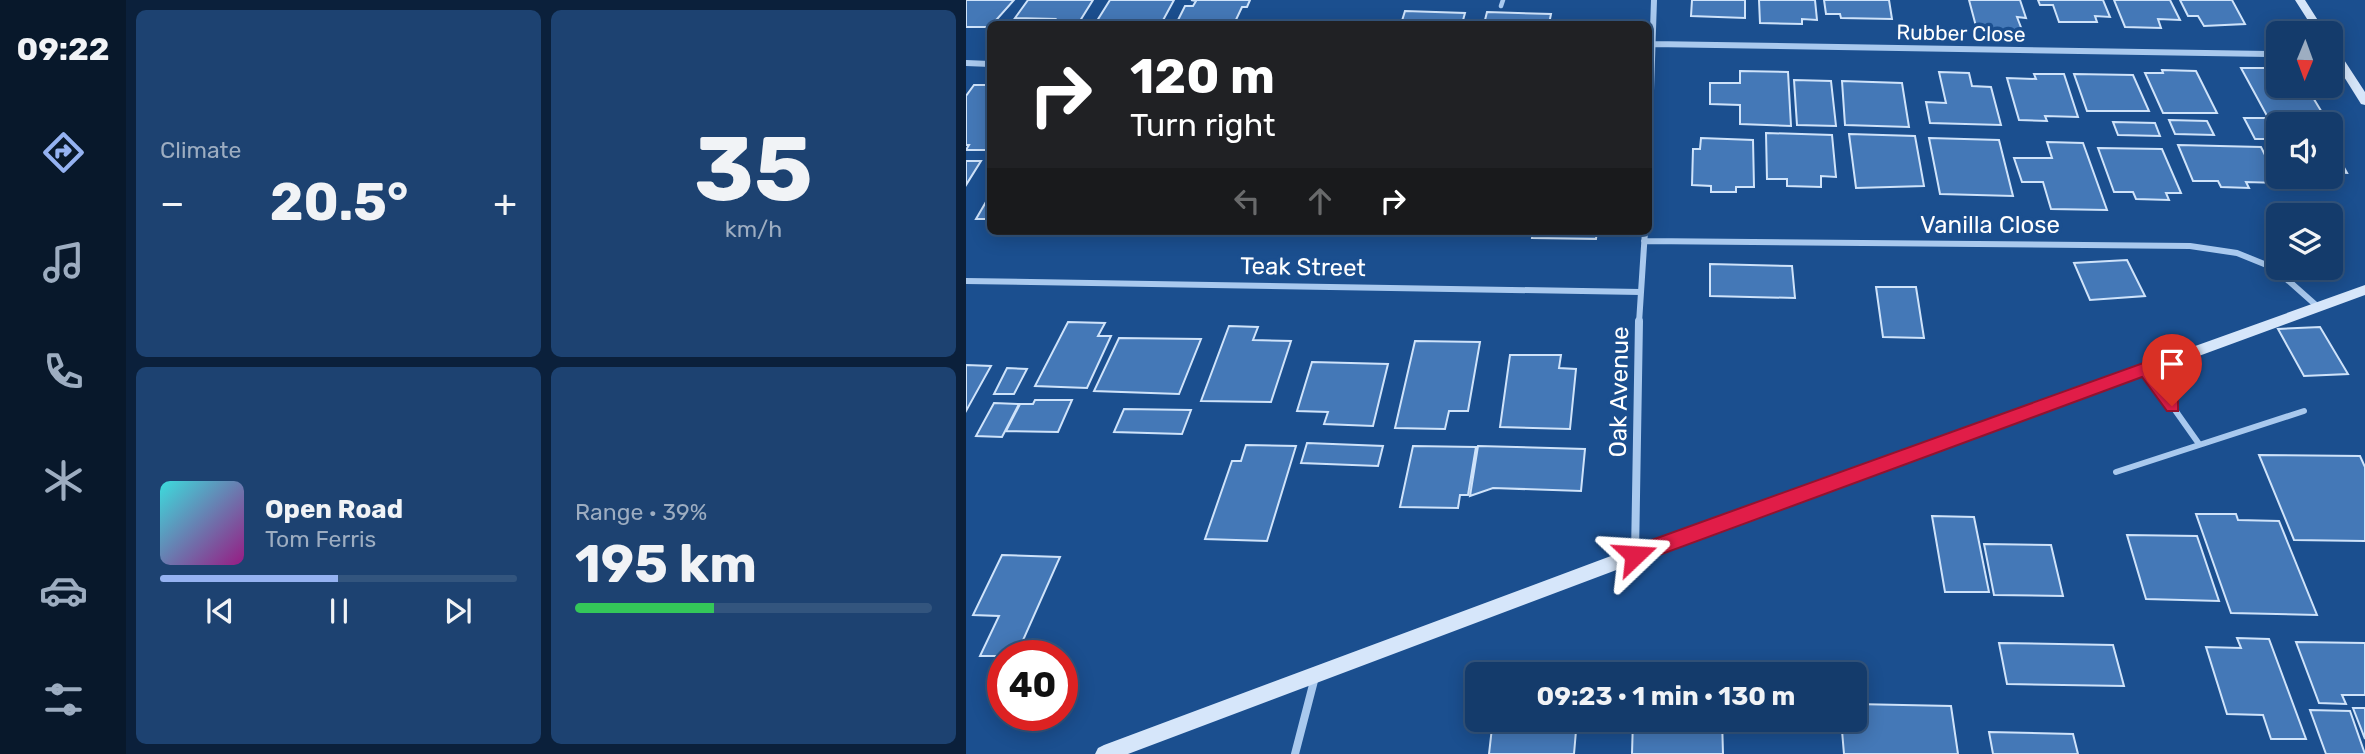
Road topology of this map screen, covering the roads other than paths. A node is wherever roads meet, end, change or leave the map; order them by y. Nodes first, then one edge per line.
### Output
1 (1654, 0) edge
2 (2300, 0) edge
3 (2313, 21) edge
4 (1652, 44) joint
5 (2266, 54) edge
6 (966, 63) edge
7 (987, 64) edge
8 (2343, 67) edge
9 (2365, 101) edge
10 (1645, 235) edge
11 (1644, 241) junction
12 (966, 281) edge
13 (2365, 290) edge
14 (1640, 292) junction
15 (2317, 306) junction
16 (2146, 369) junction
17 (2304, 411) dead end
18 (2199, 444) junction
19 (2116, 472) dead end
20 (1635, 555) junction
21 (1316, 676) junction
22 (1104, 754) edge
23 (1295, 754) edge

1 - 4 street
2 - 3 street
4 - 5 street, Rubber Close
6 - 7 street
8 - 9 street
10 - 11 street, Oak Avenue
11 - 14 street, Oak Avenue
11 - 15 street, Vanilla Close
12 - 14 street, Teak Street
13 - 15 street
14 - 20 street, Oak Avenue
15 - 16 street
16 - 18 lane
16 - 20 street
17 - 18 lane
18 - 19 lane
20 - 21 street
21 - 22 street
21 - 23 street

